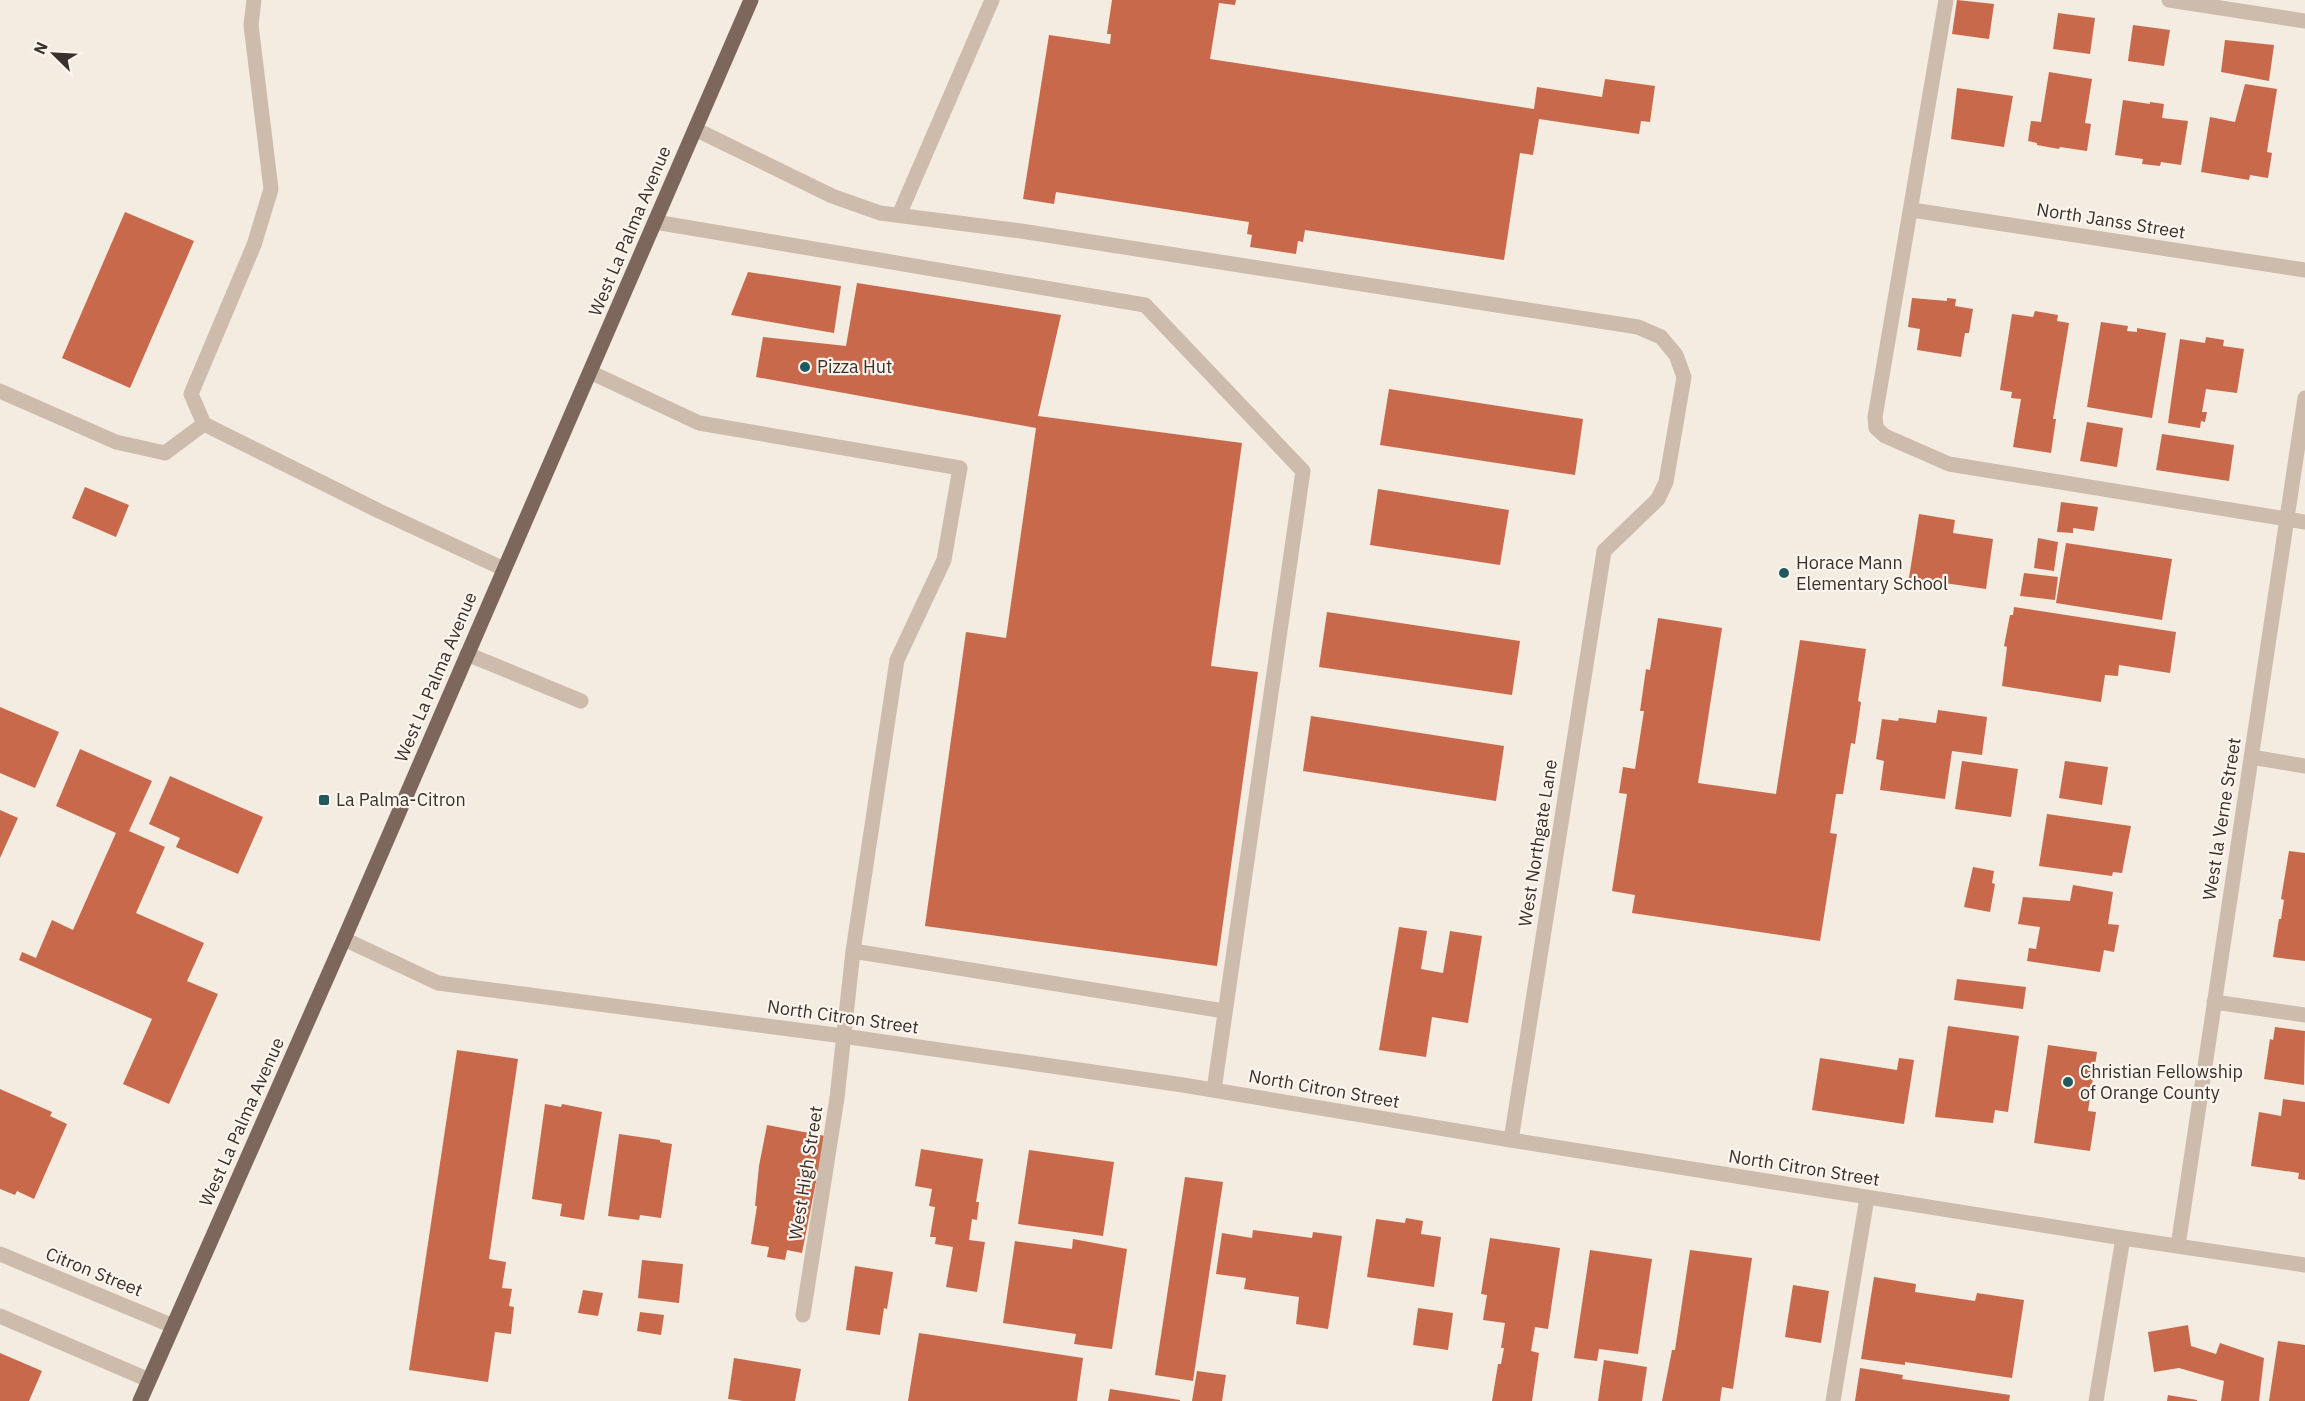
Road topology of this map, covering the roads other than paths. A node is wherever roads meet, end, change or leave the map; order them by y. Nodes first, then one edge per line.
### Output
1 (254, 0) edge
2 (751, 0) edge
3 (992, 0) edge
4 (1946, 0) edge
5 (2169, 0) edge
6 (2305, 21) edge
7 (695, 129) junction
8 (1912, 210) junction
9 (899, 215) junction
10 (654, 222) junction
11 (2305, 270) edge
12 (590, 372) junction
13 (0, 391) edge
14 (2305, 398) edge
15 (204, 424) junction
16 (2287, 519) junction
17 (2305, 522) edge
18 (504, 568) junction
19 (467, 654) junction
20 (581, 701) dead end
21 (2251, 757) junction
22 (2305, 766) edge
23 (344, 939) junction
24 (853, 951) junction
25 (2214, 1002) junction
26 (1224, 1011) junction
27 (2305, 1015) edge
28 (843, 1036) junction
29 (1214, 1090) junction
30 (1511, 1140) junction
31 (1867, 1198) junction
32 (2123, 1238) junction
33 (2178, 1246) junction
34 (0, 1254) edge
35 (2305, 1265) edge
36 (803, 1315) dead end
37 (0, 1316) edge
38 (173, 1326) junction
39 (149, 1380) junction
40 (140, 1401) edge
41 (1833, 1401) edge
42 (2096, 1401) edge

1 - 15 street
2 - 7 main road, West La Palma Avenue
3 - 9 street
4 - 8 street
5 - 6 street
7 - 9 street
7 - 10 main road, West La Palma Avenue
8 - 11 street, North Janss Street
8 - 16 street
9 - 30 street, West Northgate Lane
10 - 12 main road, West La Palma Avenue
10 - 26 street
12 - 18 main road, West La Palma Avenue
12 - 24 street, West High Street
13 - 15 street
14 - 16 street, West la Verne Street
15 - 18 street
16 - 17 street
16 - 21 street, West la Verne Street
18 - 19 main road, West La Palma Avenue
19 - 20 street
19 - 23 main road, West La Palma Avenue
21 - 22 street
21 - 25 street, West la Verne Street
23 - 28 street, North Citron Street
23 - 38 main road, West La Palma Avenue
24 - 26 street
24 - 28 street, West High Street
25 - 27 street
25 - 33 street, West la Verne Street
26 - 29 street
28 - 29 street, North Citron Street
28 - 36 street, West High Street
29 - 30 street, North Citron Street
30 - 31 street, North Citron Street
31 - 32 street, North Citron Street
31 - 41 street
32 - 33 street, North Citron Street
32 - 42 street
33 - 35 street, North Citron Street
34 - 38 street, Citron Street
37 - 39 street
38 - 39 main road, West La Palma Avenue
39 - 40 main road, West La Palma Avenue

